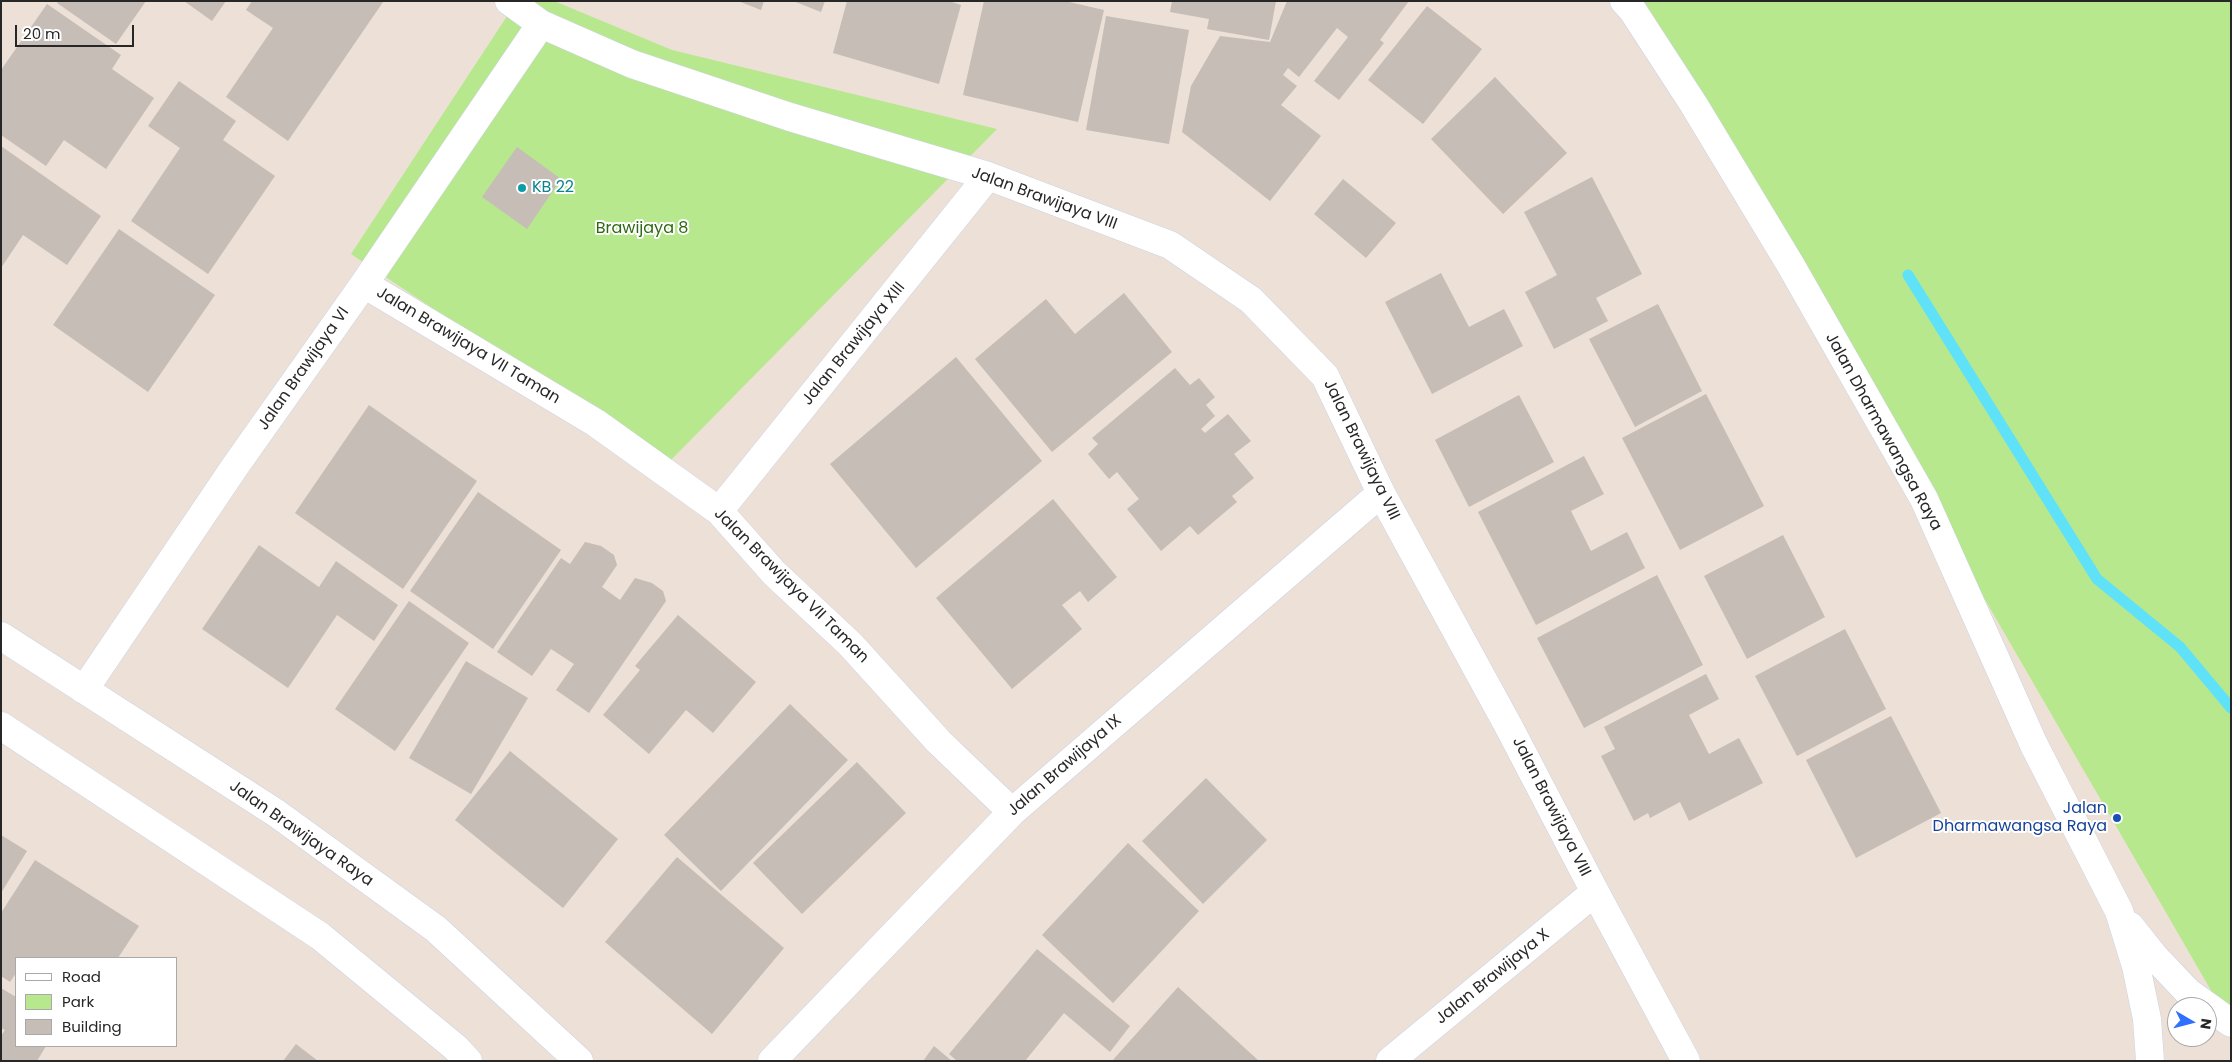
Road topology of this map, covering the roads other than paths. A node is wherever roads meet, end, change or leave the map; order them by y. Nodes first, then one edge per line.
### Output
1 (509, 1) edge
2 (1624, 1) edge
3 (542, 24) junction
4 (988, 176) junction
5 (364, 284) junction
6 (1381, 494) junction
7 (719, 511) junction
8 (1, 636) edge
9 (84, 690) junction
10 (1, 726) edge
11 (1012, 812) junction
12 (1595, 892) junction
13 (2119, 911) junction
14 (2231, 1023) edge
15 (468, 1061) edge
16 (579, 1061) edge
17 (772, 1061) edge
18 (1390, 1061) edge
19 (1686, 1061) edge
20 (2150, 1061) edge

1 - 3 street, Jalan Brawijaya VIII
2 - 13 street, Jalan Dharmawangsa Raya
3 - 4 street, Jalan Brawijaya VIII
3 - 5 street, Jalan Brawijaya VI
4 - 6 street, Jalan Brawijaya VIII
4 - 7 street, Jalan Brawijaya XIII
5 - 7 street, Jalan Brawijaya VII Taman
5 - 9 street, Jalan Brawijaya VI
6 - 11 street, Jalan Brawijaya IX
6 - 12 street, Jalan Brawijaya VIII
7 - 11 street, Jalan Brawijaya VII Taman
8 - 9 street, Jalan Brawijaya Raya
9 - 16 street, Jalan Brawijaya Raya
10 - 15 street
11 - 17 street, Jalan Brawijaya IX
12 - 18 street, Jalan Brawijaya X
12 - 19 street, Jalan Brawijaya VIII
13 - 14 street, Jalan Dharmawangsa Raya
13 - 20 street, Jalan Dharmawangsa Raya

